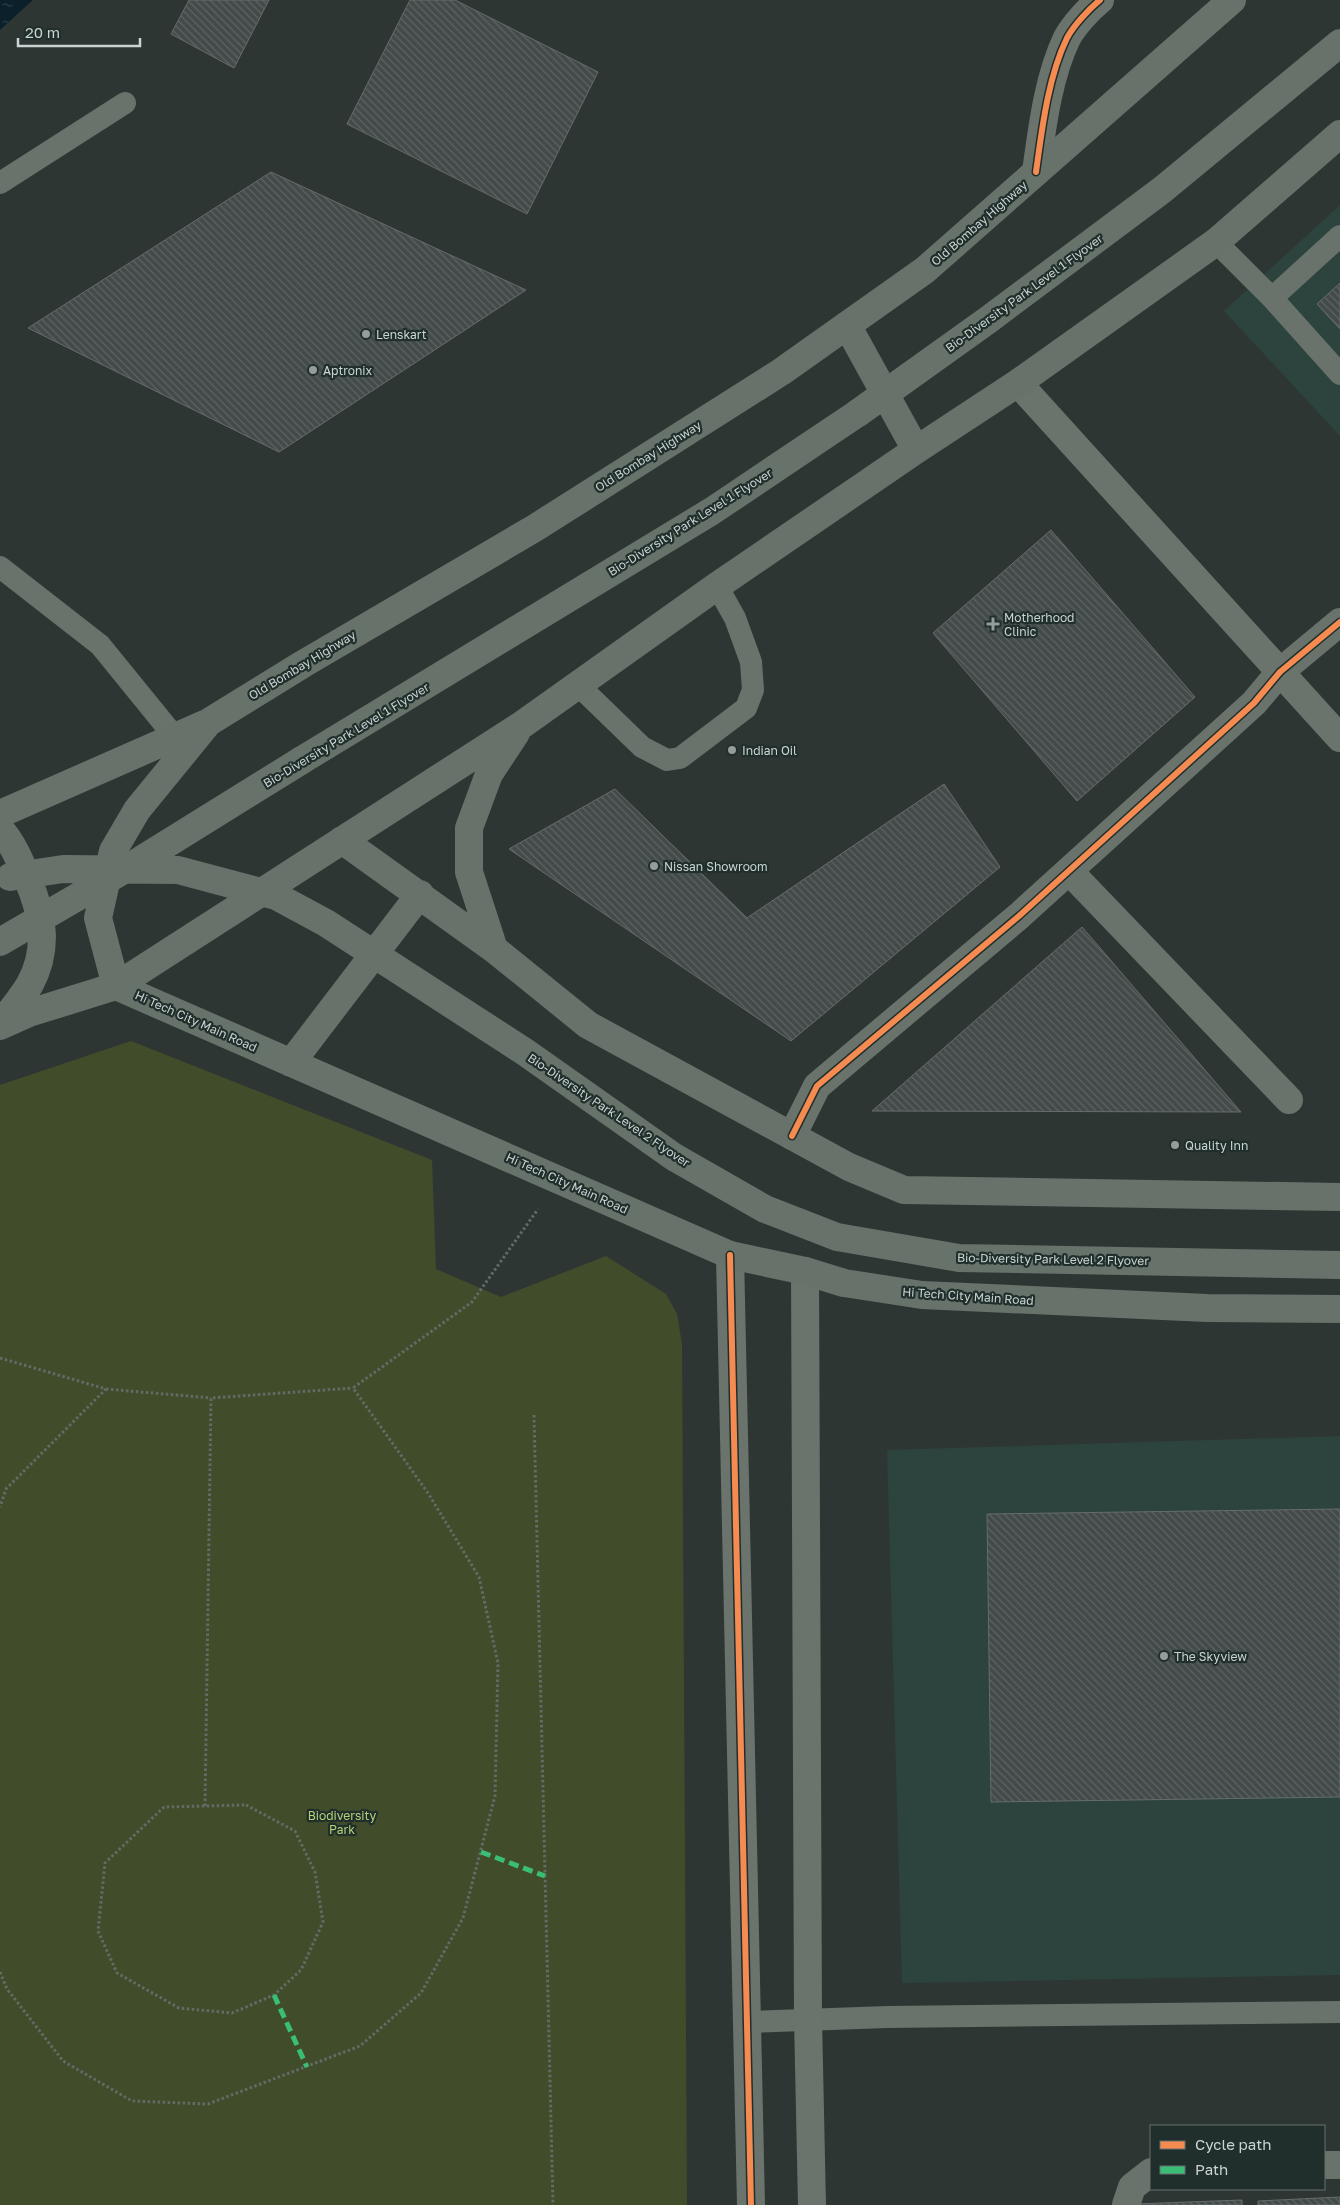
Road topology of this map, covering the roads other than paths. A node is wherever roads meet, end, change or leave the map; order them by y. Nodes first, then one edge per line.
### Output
1 (1100, 0) edge
2 (1232, 0) edge
3 (1340, 43) edge
4 (125, 103) dead end
5 (1340, 134) edge
6 (1036, 172) junction
7 (0, 183) edge
8 (1340, 236) edge
9 (1216, 242) junction
10 (1272, 298) junction
11 (847, 325) junction
12 (1340, 374) edge
13 (1018, 383) junction
14 (916, 450) junction
15 (0, 567) edge
16 (717, 586) junction
17 (1340, 622) edge
18 (1280, 672) junction
19 (576, 684) junction
20 (209, 722) junction
21 (523, 724) junction
22 (174, 736) junction
23 (1340, 738) edge
24 (0, 814) edge
25 (0, 830) edge
26 (342, 840) junction
27 (1069, 871) junction
28 (0, 883) edge
29 (420, 894) junction
30 (0, 942) edge
31 (494, 949) junction
32 (116, 986) junction
33 (0, 1025) edge
34 (291, 1063) junction
35 (1289, 1100) dead end
36 (792, 1136) junction
37 (1340, 1197) edge
38 (730, 1255) junction
39 (1340, 1265) edge
40 (804, 1272) junction
41 (1340, 1309) edge
42 (1340, 2012) edge
43 (808, 2018) junction
44 (747, 2022) junction
45 (1325, 2165) edge
46 (1340, 2165) edge
47 (1150, 2173) edge
48 (751, 2205) edge
49 (812, 2205) edge
50 (1126, 2205) edge

1 - 6 street
2 - 6 main road, Old Bombay Highway
3 - 30 main road, Bio-Diversity Park Level 1 Flyover, bridge
4 - 7 lane
5 - 9 main road
6 - 11 main road, Old Bombay Highway
8 - 10 lane
9 - 10 lane
9 - 13 main road
10 - 12 lane
11 - 14 main road
11 - 20 main road, Old Bombay Highway
13 - 14 main road
13 - 18 street
14 - 16 main road
15 - 22 lane
16 - 19 main road
16 - 19 lane
17 - 18 street
18 - 23 street
18 - 27 street
19 - 21 main road
20 - 22 main road, Old Bombay Highway
20 - 32 main road
21 - 26 main road
21 - 31 main road
22 - 24 main road, Old Bombay Highway
25 - 33 main road
26 - 29 main road
26 - 32 main road
27 - 35 street
27 - 36 street
28 - 39 main road, Bio-Diversity Park Level 2 Flyover, bridge
29 - 31 main road
29 - 34 main road
31 - 36 main road
32 - 33 main road
32 - 34 main road, Hi Tech City Main Road
34 - 38 main road, Hi Tech City Main Road
36 - 37 main road
38 - 40 main road, Hi Tech City Main Road
38 - 44 street
40 - 41 main road, Hi Tech City Main Road
40 - 43 street
42 - 43 lane
43 - 44 lane
43 - 49 street
44 - 48 street
45 - 46 street
47 - 50 street

